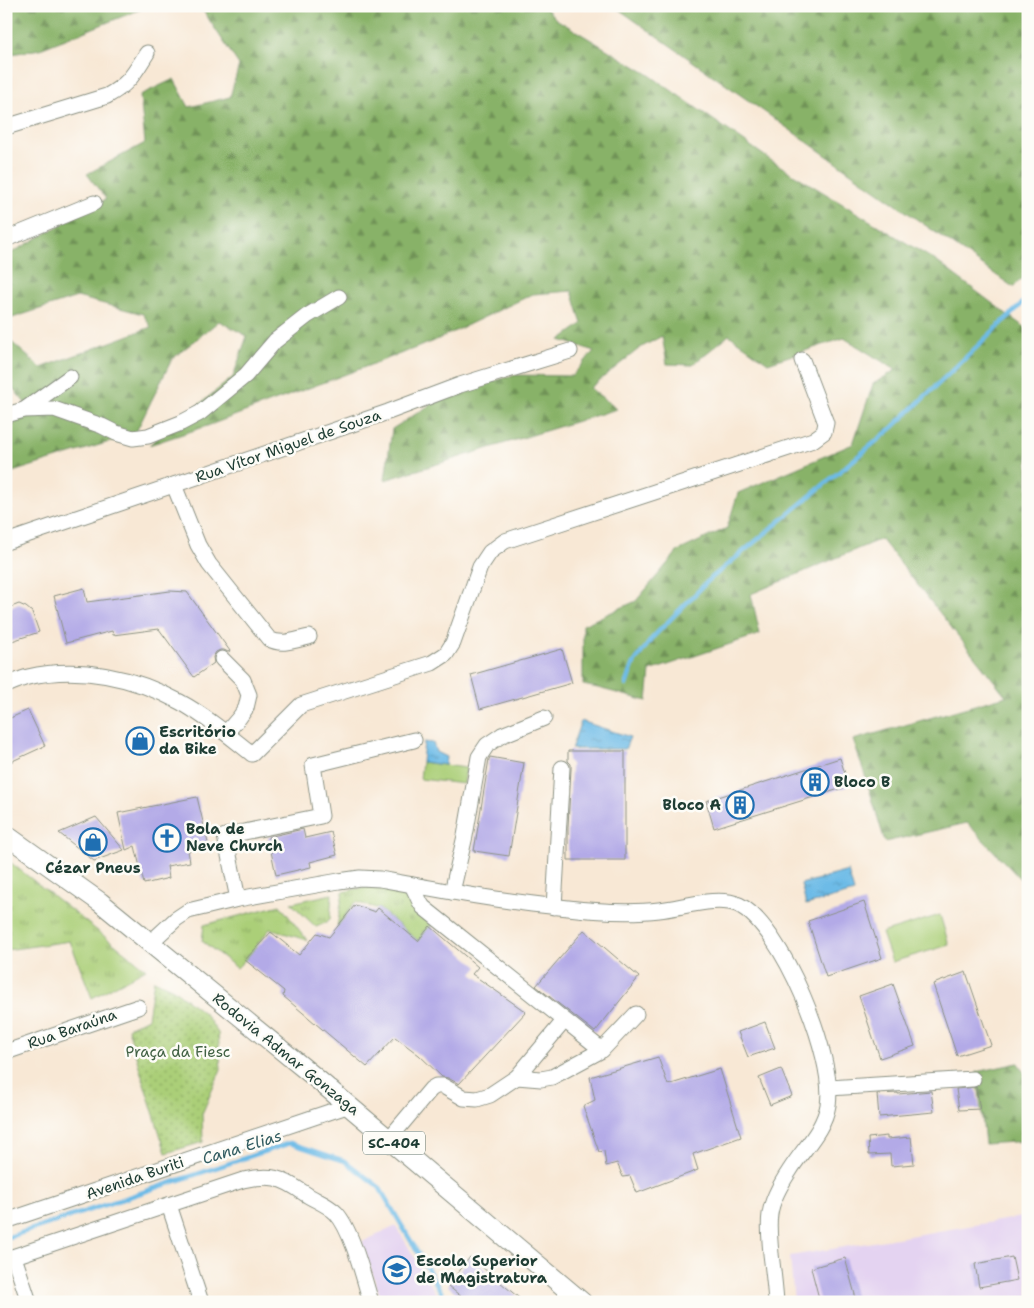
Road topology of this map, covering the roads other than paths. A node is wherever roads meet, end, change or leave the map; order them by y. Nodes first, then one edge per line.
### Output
1 (147, 54) dead end
2 (6, 127) edge
3 (94, 203) dead end
4 (6, 239) edge
5 (339, 297) dead end
6 (570, 351) dead end
7 (802, 360) dead end
8 (70, 377) dead end
9 (24, 410) junction
10 (6, 415) edge
11 (174, 485) junction
12 (6, 542) edge
13 (309, 637) dead end
14 (222, 659) dead end
15 (6, 685) edge
16 (544, 718) dead end
17 (226, 733) junction
18 (414, 740) dead end
19 (562, 768) dead end
20 (6, 835) edge
21 (412, 885) junction
22 (452, 892) junction
23 (238, 899) junction
24 (554, 907) junction
25 (150, 943) junction
26 (138, 1007) dead end
27 (636, 1014) dead end
28 (564, 1021) junction
29 (602, 1050) junction
30 (6, 1052) edge
31 (517, 1077) junction
32 (973, 1079) dead end
33 (829, 1088) junction
34 (350, 1105) junction
35 (389, 1139) junction
36 (169, 1205) junction
37 (6, 1222) edge
38 (10, 1258) edge
39 (29, 1302) edge
40 (201, 1302) edge
41 (372, 1302) edge
42 (582, 1302) edge
43 (776, 1302) edge

1 - 2 street
3 - 4 street
5 - 9 street
6 - 11 street, Rua Vítor Miguel de Souza
7 - 17 street
8 - 9 street
9 - 10 street
11 - 12 street, Rua Vítor Miguel de Souza
11 - 13 street
14 - 17 street
15 - 17 street
16 - 22 street
18 - 23 street
19 - 24 street
20 - 25 main road, Rodovia Admar Gonzaga / SC-404
21 - 22 street
21 - 23 street
21 - 28 street
22 - 24 street
23 - 25 street
24 - 33 street
25 - 34 main road, Rodovia Admar Gonzaga / SC-404
26 - 30 street, Rua Baraúna
27 - 29 street
28 - 29 street
28 - 31 street
29 - 31 street
31 - 35 street
32 - 33 street
33 - 43 street
34 - 35 main road, Rodovia Admar Gonzaga / SC-404
34 - 37 street, Avenida Buriti
35 - 42 main road, Rodovia Admar Gonzaga / SC-404
36 - 38 street
36 - 40 street
36 - 41 street
38 - 39 street

